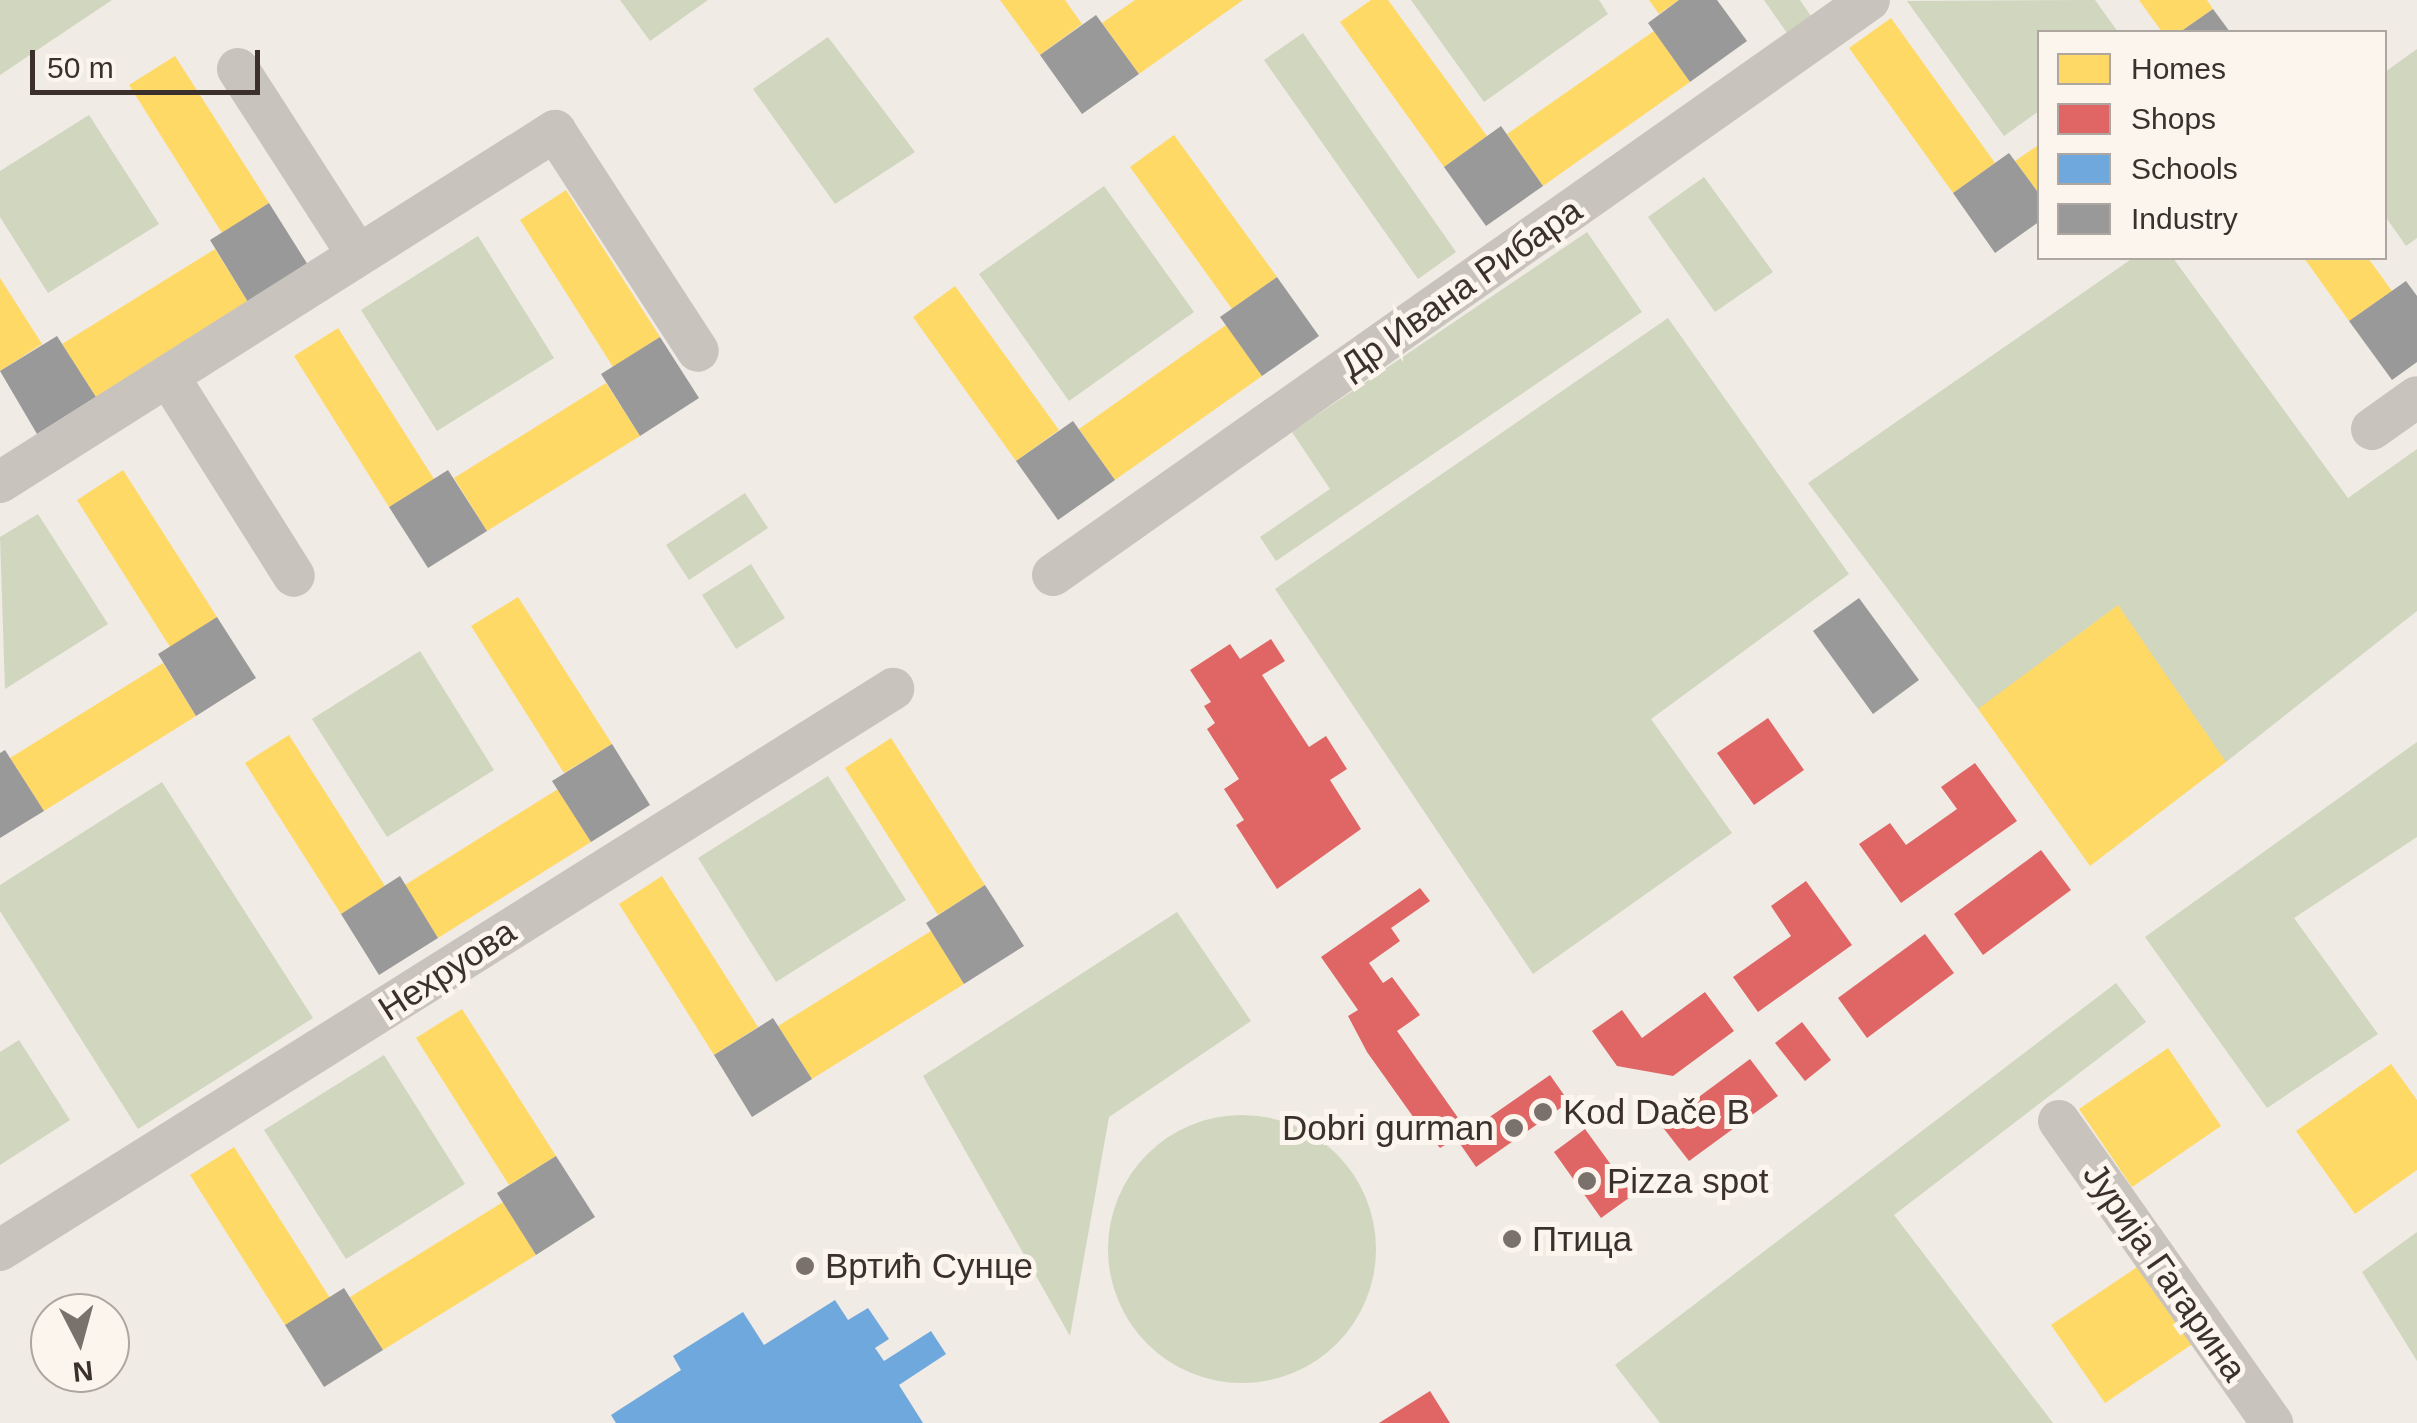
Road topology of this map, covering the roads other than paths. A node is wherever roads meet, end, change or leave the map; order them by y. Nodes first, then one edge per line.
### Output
1 (1869, 0) edge
2 (238, 69) dead end
3 (358, 255) junction
4 (698, 351) dead end
5 (168, 376) junction
6 (2417, 397) edge
7 (2372, 429) dead end
8 (0, 482) edge
9 (294, 576) dead end
10 (1053, 576) dead end
11 (893, 689) dead end
12 (2059, 1121) dead end
13 (0, 1250) edge
14 (2272, 1423) edge

1 - 10 street, Др Ивана Рибара
2 - 3 street
3 - 4 street
3 - 5 street
5 - 8 street
5 - 9 street
6 - 7 street
11 - 13 street, Нехруова
12 - 14 street, Јурија Гагарина

